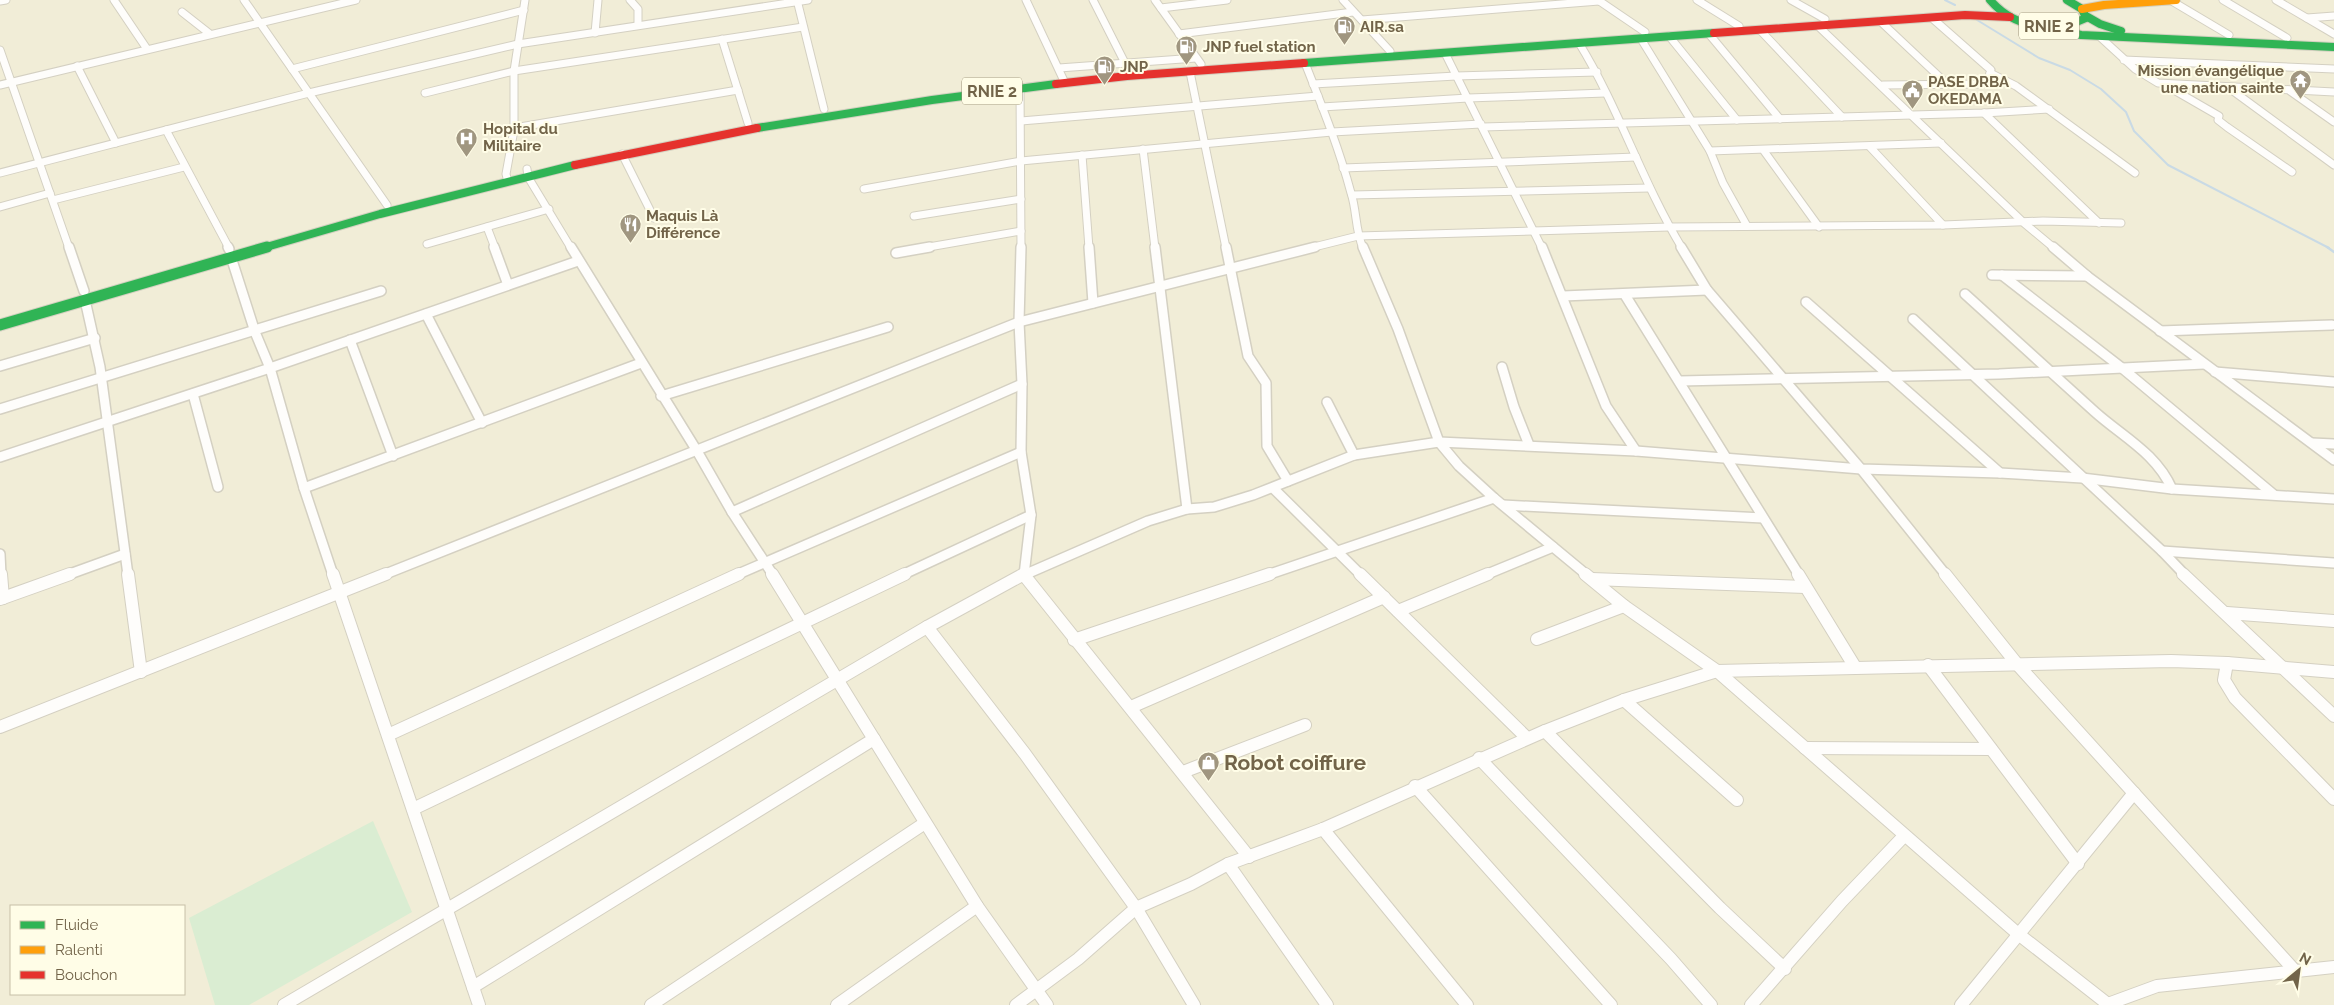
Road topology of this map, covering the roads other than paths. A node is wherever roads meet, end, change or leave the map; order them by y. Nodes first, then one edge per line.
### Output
1 (6, 0) edge
2 (114, 0) edge
3 (244, 0) edge
4 (321, 0) edge
5 (356, 0) edge
6 (525, 0) edge
7 (606, 0) edge
8 (630, 0) edge
9 (808, 0) edge
10 (1026, 0) edge
11 (1093, 0) edge
12 (1155, 0) edge
13 (1227, 0) edge
14 (1343, 0) edge
15 (1697, 0) edge
16 (1792, 0) edge
17 (2067, 0) edge
18 (2092, 0) edge
19 (2111, 0) edge
20 (2170, 0) edge
21 (2176, 0) edge
22 (2223, 0) edge
23 (2276, 0) edge
24 (0, 1) edge
25 (598, 1) edge
26 (797, 1) edge
27 (1598, 1) edge
28 (1991, 3) edge
29 (326, 7) junction
30 (1161, 8) junction
31 (524, 10) junction
32 (182, 12) dead end
33 (1353, 12) junction
34 (2084, 12) junction
35 (2334, 16) edge
36 (2010, 17) junction
37 (1932, 18) junction
38 (2306, 18) junction
39 (1362, 20) junction
40 (1880, 21) junction
41 (260, 22) junction
42 (1822, 23) junction
43 (2029, 23) junction
44 (638, 25) junction
45 (1739, 26) junction
46 (803, 27) junction
47 (1760, 30) junction
48 (595, 33) junction
49 (210, 34) junction
50 (1179, 34) junction
51 (1709, 34) junction
52 (2334, 34) edge
53 (2229, 35) junction
54 (1643, 36) junction
55 (1669, 36) junction
56 (2099, 36) junction
57 (2287, 38) junction
58 (722, 39) junction
59 (2334, 40) edge
60 (1580, 43) junction
61 (518, 44) junction
62 (2334, 47) edge
63 (147, 49) junction
64 (0, 50) edge
65 (1390, 51) junction
66 (1444, 53) junction
67 (2124, 60) junction
68 (1198, 61) junction
69 (1125, 63) junction
70 (1305, 63) junction
71 (77, 66) junction
72 (2334, 68) edge
73 (292, 69) junction
74 (514, 71) junction
75 (1190, 72) junction
76 (1597, 72) junction
77 (1990, 73) junction
78 (1062, 75) junction
79 (1456, 76) junction
80 (11, 82) junction
81 (1313, 84) junction
82 (1947, 84) junction
83 (2165, 84) junction
84 (0, 85) edge
85 (1883, 85) junction
86 (1020, 87) junction
87 (2229, 88) junction
88 (738, 90) junction
89 (2289, 90) junction
90 (425, 92) dead end
91 (2334, 92) edge
92 (309, 93) junction
93 (1605, 93) junction
94 (1318, 96) junction
95 (1468, 98) junction
96 (1197, 107) junction
97 (1322, 107) junction
98 (824, 109) junction
99 (2049, 109) junction
100 (1984, 113) junction
101 (1913, 115) junction
102 (1842, 117) junction
103 (1780, 119) junction
104 (1737, 120) junction
105 (1021, 121) junction
106 (1692, 121) junction
107 (748, 122) junction
108 (2334, 122) edge
109 (1619, 123) junction
110 (1482, 126) junction
111 (514, 128) junction
112 (166, 130) junction
113 (1332, 132) junction
114 (116, 143) junction
115 (1205, 143) junction
116 (1941, 143) junction
117 (1870, 147) junction
118 (1143, 149) junction
119 (1710, 151) junction
120 (1764, 151) junction
121 (622, 154) junction
122 (1082, 155) junction
123 (1636, 157) junction
124 (1021, 160) junction
125 (40, 163) junction
126 (1501, 163) junction
127 (2334, 165) edge
128 (184, 166) junction
129 (1344, 168) junction
130 (2292, 172) dead end
131 (0, 173) edge
132 (527, 173) junction
133 (2135, 173) dead end
134 (507, 178) junction
135 (864, 188) dead end
136 (1649, 188) junction
137 (1515, 191) junction
138 (1352, 195) junction
139 (51, 197) junction
140 (1021, 199) junction
141 (387, 205) junction
142 (0, 206) edge
143 (549, 209) junction
144 (914, 216) dead end
145 (654, 218) dead end
146 (2098, 222) junction
147 (2024, 223) junction
148 (2121, 223) dead end
149 (1943, 225) junction
150 (1747, 226) junction
151 (487, 227) junction
152 (1669, 227) junction
153 (1819, 227) junction
154 (1536, 230) junction
155 (1021, 231) junction
156 (1358, 236) junction
157 (428, 244) dead end
158 (896, 252) dead end
159 (230, 253) junction
160 (578, 261) junction
161 (1229, 268) junction
162 (1992, 275) dead end
163 (2002, 275) junction
164 (2087, 276) junction
165 (508, 285) junction
166 (1159, 285) junction
167 (1707, 290) junction
168 (381, 291) dead end
169 (1965, 294) dead end
170 (1625, 295) junction
171 (85, 296) junction
172 (1563, 296) junction
173 (1806, 302) dead end
174 (1094, 303) junction
175 (426, 314) junction
176 (0, 316) edge
177 (1914, 319) dead end
178 (1018, 322) junction
179 (0, 325) edge
180 (2332, 325) dead end
181 (888, 327) dead end
182 (2160, 331) junction
183 (255, 332) junction
184 (95, 338) junction
185 (350, 340) junction
186 (641, 364) junction
187 (2204, 364) junction
188 (0, 366) edge
189 (1502, 367) dead end
190 (270, 368) junction
191 (2122, 368) junction
192 (2052, 372) junction
193 (2215, 372) junction
194 (1974, 374) junction
195 (1891, 376) junction
196 (101, 378) junction
197 (1781, 378) junction
198 (1680, 380) junction
199 (2334, 382) edge
200 (1022, 384) junction
201 (193, 394) junction
202 (660, 396) junction
203 (1327, 402) dead end
204 (0, 409) edge
205 (107, 422) junction
206 (482, 423) junction
207 (1439, 442) junction
208 (2311, 443) junction
209 (2334, 444) edge
210 (1529, 445) junction
211 (697, 451) junction
212 (1021, 452) junction
213 (1636, 452) junction
214 (1354, 455) junction
215 (393, 456) junction
216 (0, 457) edge
217 (1727, 458) junction
218 (2334, 460) edge
219 (1861, 469) junction
220 (2000, 473) junction
221 (2082, 478) junction
222 (1288, 481) junction
223 (218, 487) dead end
224 (304, 488) junction
225 (1274, 489) junction
226 (2172, 489) junction
227 (2273, 494) junction
228 (2334, 499) edge
229 (1498, 502) junction
230 (1187, 509) junction
231 (732, 512) junction
232 (1032, 515) junction
233 (1763, 518) junction
234 (1553, 547) junction
235 (2162, 551) junction
236 (1337, 552) junction
237 (0, 554) edge
238 (125, 554) junction
239 (764, 562) junction
240 (2334, 563) edge
241 (1024, 575) junction
242 (1592, 579) junction
243 (1805, 586) junction
244 (341, 593) junction
245 (1384, 597) junction
246 (1, 598) edge
247 (1624, 606) junction
248 (1398, 611) junction
249 (2228, 613) junction
250 (2334, 620) edge
251 (802, 621) junction
252 (927, 627) junction
253 (1537, 639) dead end
254 (1074, 640) junction
255 (2227, 663) junction
256 (2017, 664) junction
257 (1928, 665) junction
258 (1855, 667) junction
259 (2282, 668) junction
260 (1717, 670) junction
261 (141, 672) junction
262 (2334, 672) edge
263 (837, 680) junction
264 (1624, 700) junction
265 (1131, 707) junction
266 (2334, 716) edge
267 (1305, 725) dead end
268 (0, 727) edge
269 (1545, 731) junction
270 (388, 735) junction
271 (1527, 738) junction
272 (874, 739) junction
273 (1805, 748) junction
274 (1991, 749) junction
275 (1478, 758) junction
276 (1183, 772) junction
277 (1415, 786) junction
278 (2134, 793) junction
279 (2334, 799) edge
280 (1737, 800) dead end
281 (413, 809) junction
282 (925, 823) junction
283 (1323, 829) junction
284 (1904, 836) junction
285 (1249, 857) junction
286 (1228, 864) junction
287 (2078, 864) junction
288 (977, 906) junction
289 (1136, 908) junction
290 (446, 909) junction
291 (2017, 933) junction
292 (2334, 967) edge
293 (1784, 969) junction
294 (2296, 972) junction
295 (473, 987) junction
296 (1037, 989) junction
297 (2109, 1004) edge
298 (284, 1005) edge
299 (479, 1005) edge
300 (650, 1005) edge
301 (837, 1005) edge
302 (1016, 1005) edge
303 (1047, 1005) edge
304 (1194, 1005) edge
305 (1328, 1005) edge
306 (1467, 1005) edge
307 (1611, 1005) edge
308 (1711, 1005) edge
309 (1751, 1005) edge
310 (1961, 1005) edge

1 - 24 street
2 - 63 street
3 - 41 street
4 - 29 street
5 - 29 street
6 - 31 street
7 - 25 street
8 - 44 street
9 - 26 street
10 - 78 street
11 - 69 street
12 - 30 street
13 - 30 street
14 - 33 street
15 - 45 street
16 - 42 street
17 - 34 main road, RNIE 2
18 - 19 main road
20 - 21 main road
20 - 34 main road
20 - 53 street
22 - 57 street
23 - 38 street
25 - 48 street
26 - 44 street
26 - 46 street
27 - 39 street
27 - 54 street
28 - 36 main road, RNIE 2
28 - 42 main road, RNIE 2
29 - 41 street
30 - 50 street
31 - 61 street
31 - 73 street
32 - 49 street
33 - 39 street
33 - 50 street
34 - 43 main road, RNIE 2
34 - 53 main road
35 - 38 street
36 - 37 main road, RNIE 2
36 - 43 main road, RNIE 2
37 - 40 main road, RNIE 2
37 - 77 street
38 - 52 street
39 - 65 street
40 - 42 main road, RNIE 2
40 - 82 street
41 - 49 street
41 - 73 street
42 - 45 main road, RNIE 2
42 - 47 main road, RNIE 2
42 - 85 street
43 - 56 main road
44 - 48 street
45 - 54 main road, RNIE 2
46 - 58 street
46 - 98 street
47 - 51 main road, RNIE 2
47 - 102 street
48 - 61 street
49 - 63 street
50 - 68 street
51 - 55 main road, RNIE 2
51 - 103 street
53 - 57 main road
54 - 55 main road, RNIE 2
54 - 60 main road, RNIE 2
54 - 65 main road, RNIE 2
54 - 106 street
55 - 104 street
56 - 62 main road
56 - 67 street
57 - 59 main road
58 - 74 street
58 - 88 street
60 - 66 main road, RNIE 2
60 - 76 street
61 - 74 street
61 - 92 street
63 - 71 street
64 - 80 street
65 - 68 main road, RNIE 2
66 - 70 main road, RNIE 2
66 - 79 street
67 - 72 street
67 - 83 street
68 - 69 street
68 - 78 main road, RNIE 2
69 - 78 street
70 - 75 main road, RNIE 2
70 - 81 street
71 - 80 street
71 - 114 street
73 - 92 street
74 - 90 street
74 - 111 street
75 - 78 main road, RNIE 2
75 - 96 street
76 - 79 street
76 - 93 street
77 - 82 street
77 - 99 street
78 - 86 main road, RNIE 2
78 - 98 main road, RNIE 2
79 - 81 street
79 - 95 street
80 - 84 street
80 - 125 street
81 - 94 street
82 - 85 street
83 - 87 street
83 - 130 street
85 - 101 street
86 - 105 street
86 - 121 main road, RNIE 2
87 - 89 street
87 - 127 street
88 - 107 street
88 - 111 street
89 - 91 street
89 - 108 street
92 - 112 street
92 - 141 street
93 - 95 street
93 - 109 street
94 - 96 street
94 - 97 street
95 - 97 street
95 - 110 street
96 - 105 street
96 - 115 street
97 - 113 street
98 - 107 main road, RNIE 2
99 - 100 street
99 - 133 street
100 - 101 street
100 - 146 street
101 - 102 street
101 - 116 street
102 - 103 street
103 - 104 street
104 - 106 street
105 - 124 street
106 - 109 street
106 - 119 street
107 - 132 main road, RNIE 2
109 - 110 street
109 - 123 street
110 - 113 street
110 - 126 street
111 - 134 street
112 - 114 street
112 - 128 street
113 - 115 street
113 - 129 street
114 - 125 street
115 - 118 street
115 - 161 street
116 - 117 street
116 - 147 street
117 - 120 street
117 - 149 street
118 - 122 street
118 - 166 street
119 - 120 street
119 - 150 street
120 - 153 street
121 - 132 main road, RNIE 2
121 - 145 street
122 - 124 street
122 - 174 street
123 - 126 street
123 - 136 street
124 - 135 street
124 - 140 street
125 - 131 street
125 - 139 street
126 - 129 street
126 - 137 street
128 - 139 street
128 - 159 street
129 - 138 street
132 - 134 main road, RNIE 2
132 - 143 street
134 - 141 main road, RNIE 2
134 - 159 main road, RNIE 2
136 - 137 street
136 - 152 street
137 - 138 street
137 - 154 street
138 - 156 street
139 - 142 street
139 - 171 street
140 - 144 street
140 - 155 street
141 - 159 main road, RNIE 2
143 - 151 street
143 - 160 street
146 - 147 street
146 - 148 street
147 - 149 street
147 - 164 street
149 - 153 street
150 - 152 street
150 - 153 street
151 - 157 street
151 - 165 street
152 - 154 street
152 - 167 street
154 - 156 street
154 - 172 street
155 - 158 street
155 - 178 street
156 - 161 street
156 - 207 street
159 - 171 main road, RNIE 2
159 - 183 street
160 - 165 street
160 - 186 street
161 - 166 street
161 - 222 street
162 - 163 street
163 - 164 street
163 - 191 street
164 - 182 street
165 - 175 street
166 - 174 street
166 - 230 street
167 - 170 street
167 - 197 street
168 - 183 street
169 - 192 street
170 - 172 street
170 - 198 street
171 - 176 main road, RNIE 2
171 - 179 main road, RNIE 2
171 - 184 street
172 - 213 street
173 - 195 street
174 - 178 street
175 - 185 street
175 - 206 street
177 - 194 street
178 - 200 street
178 - 211 street
180 - 182 street
181 - 202 street
182 - 187 street
183 - 190 street
183 - 196 street
184 - 188 street
184 - 196 street
185 - 190 street
185 - 215 street
186 - 202 street
186 - 206 street
187 - 191 street
187 - 193 street
189 - 210 street
190 - 201 street
190 - 224 street
191 - 192 street
191 - 227 street
192 - 194 street
192 - 226 street
193 - 199 street
193 - 208 street
194 - 195 street
194 - 221 street
195 - 197 street
195 - 220 street
196 - 204 street
196 - 205 street
197 - 198 street
197 - 219 street
198 - 217 street
200 - 212 street
200 - 231 street
201 - 205 street
201 - 223 street
202 - 211 street
203 - 214 street
205 - 216 street
205 - 238 street
206 - 215 street
207 - 210 street
207 - 214 street
207 - 229 street
208 - 209 street
208 - 218 street
210 - 213 street
211 - 231 street
211 - 244 street
212 - 232 street
212 - 239 street
213 - 217 street
214 - 222 street
215 - 224 street
217 - 219 street
217 - 233 street
219 - 220 street
219 - 256 street
220 - 221 street
221 - 226 street
221 - 235 street
222 - 225 street
224 - 244 street
225 - 230 street
225 - 236 street
226 - 227 street
227 - 228 street
229 - 233 street
229 - 234 street
229 - 236 street
230 - 241 street
231 - 239 street
232 - 241 street
232 - 251 street
233 - 243 street
234 - 242 street
234 - 248 street
235 - 240 street
235 - 249 street
236 - 245 street
236 - 254 street
237 - 246 street
238 - 246 street
238 - 261 street
239 - 251 street
239 - 270 street
241 - 252 street
241 - 254 street
242 - 243 street
242 - 247 street
243 - 258 street
244 - 261 street
244 - 270 street
245 - 248 street
245 - 265 street
247 - 253 street
247 - 260 street
248 - 271 street
249 - 250 street
249 - 259 street
251 - 263 street
251 - 281 street
252 - 263 street
252 - 289 street
254 - 265 street
255 - 256 street
255 - 259 street
255 - 279 street
256 - 257 street
256 - 278 street
257 - 258 street
257 - 274 street
258 - 260 street
259 - 262 street
259 - 266 street
260 - 264 street
260 - 273 street
261 - 268 street
263 - 272 street
263 - 290 street
264 - 269 street
264 - 280 street
265 - 276 street
267 - 276 street
269 - 271 street
269 - 293 street
270 - 281 street
271 - 275 street
272 - 282 street
272 - 295 street
273 - 274 street
273 - 284 street
274 - 287 street
275 - 277 street
275 - 308 street
276 - 285 street
277 - 283 street
277 - 307 street
278 - 287 street
278 - 294 street
281 - 290 street
282 - 288 street
282 - 300 street
283 - 285 street
283 - 306 street
284 - 291 street
284 - 293 street
285 - 286 street
286 - 289 street
286 - 305 street
287 - 291 street
288 - 296 street
288 - 301 street
289 - 296 street
289 - 304 street
290 - 295 street
290 - 298 street
291 - 297 street
291 - 310 street
292 - 294 street
293 - 309 street
294 - 297 street
295 - 299 street
296 - 302 street
296 - 303 street

